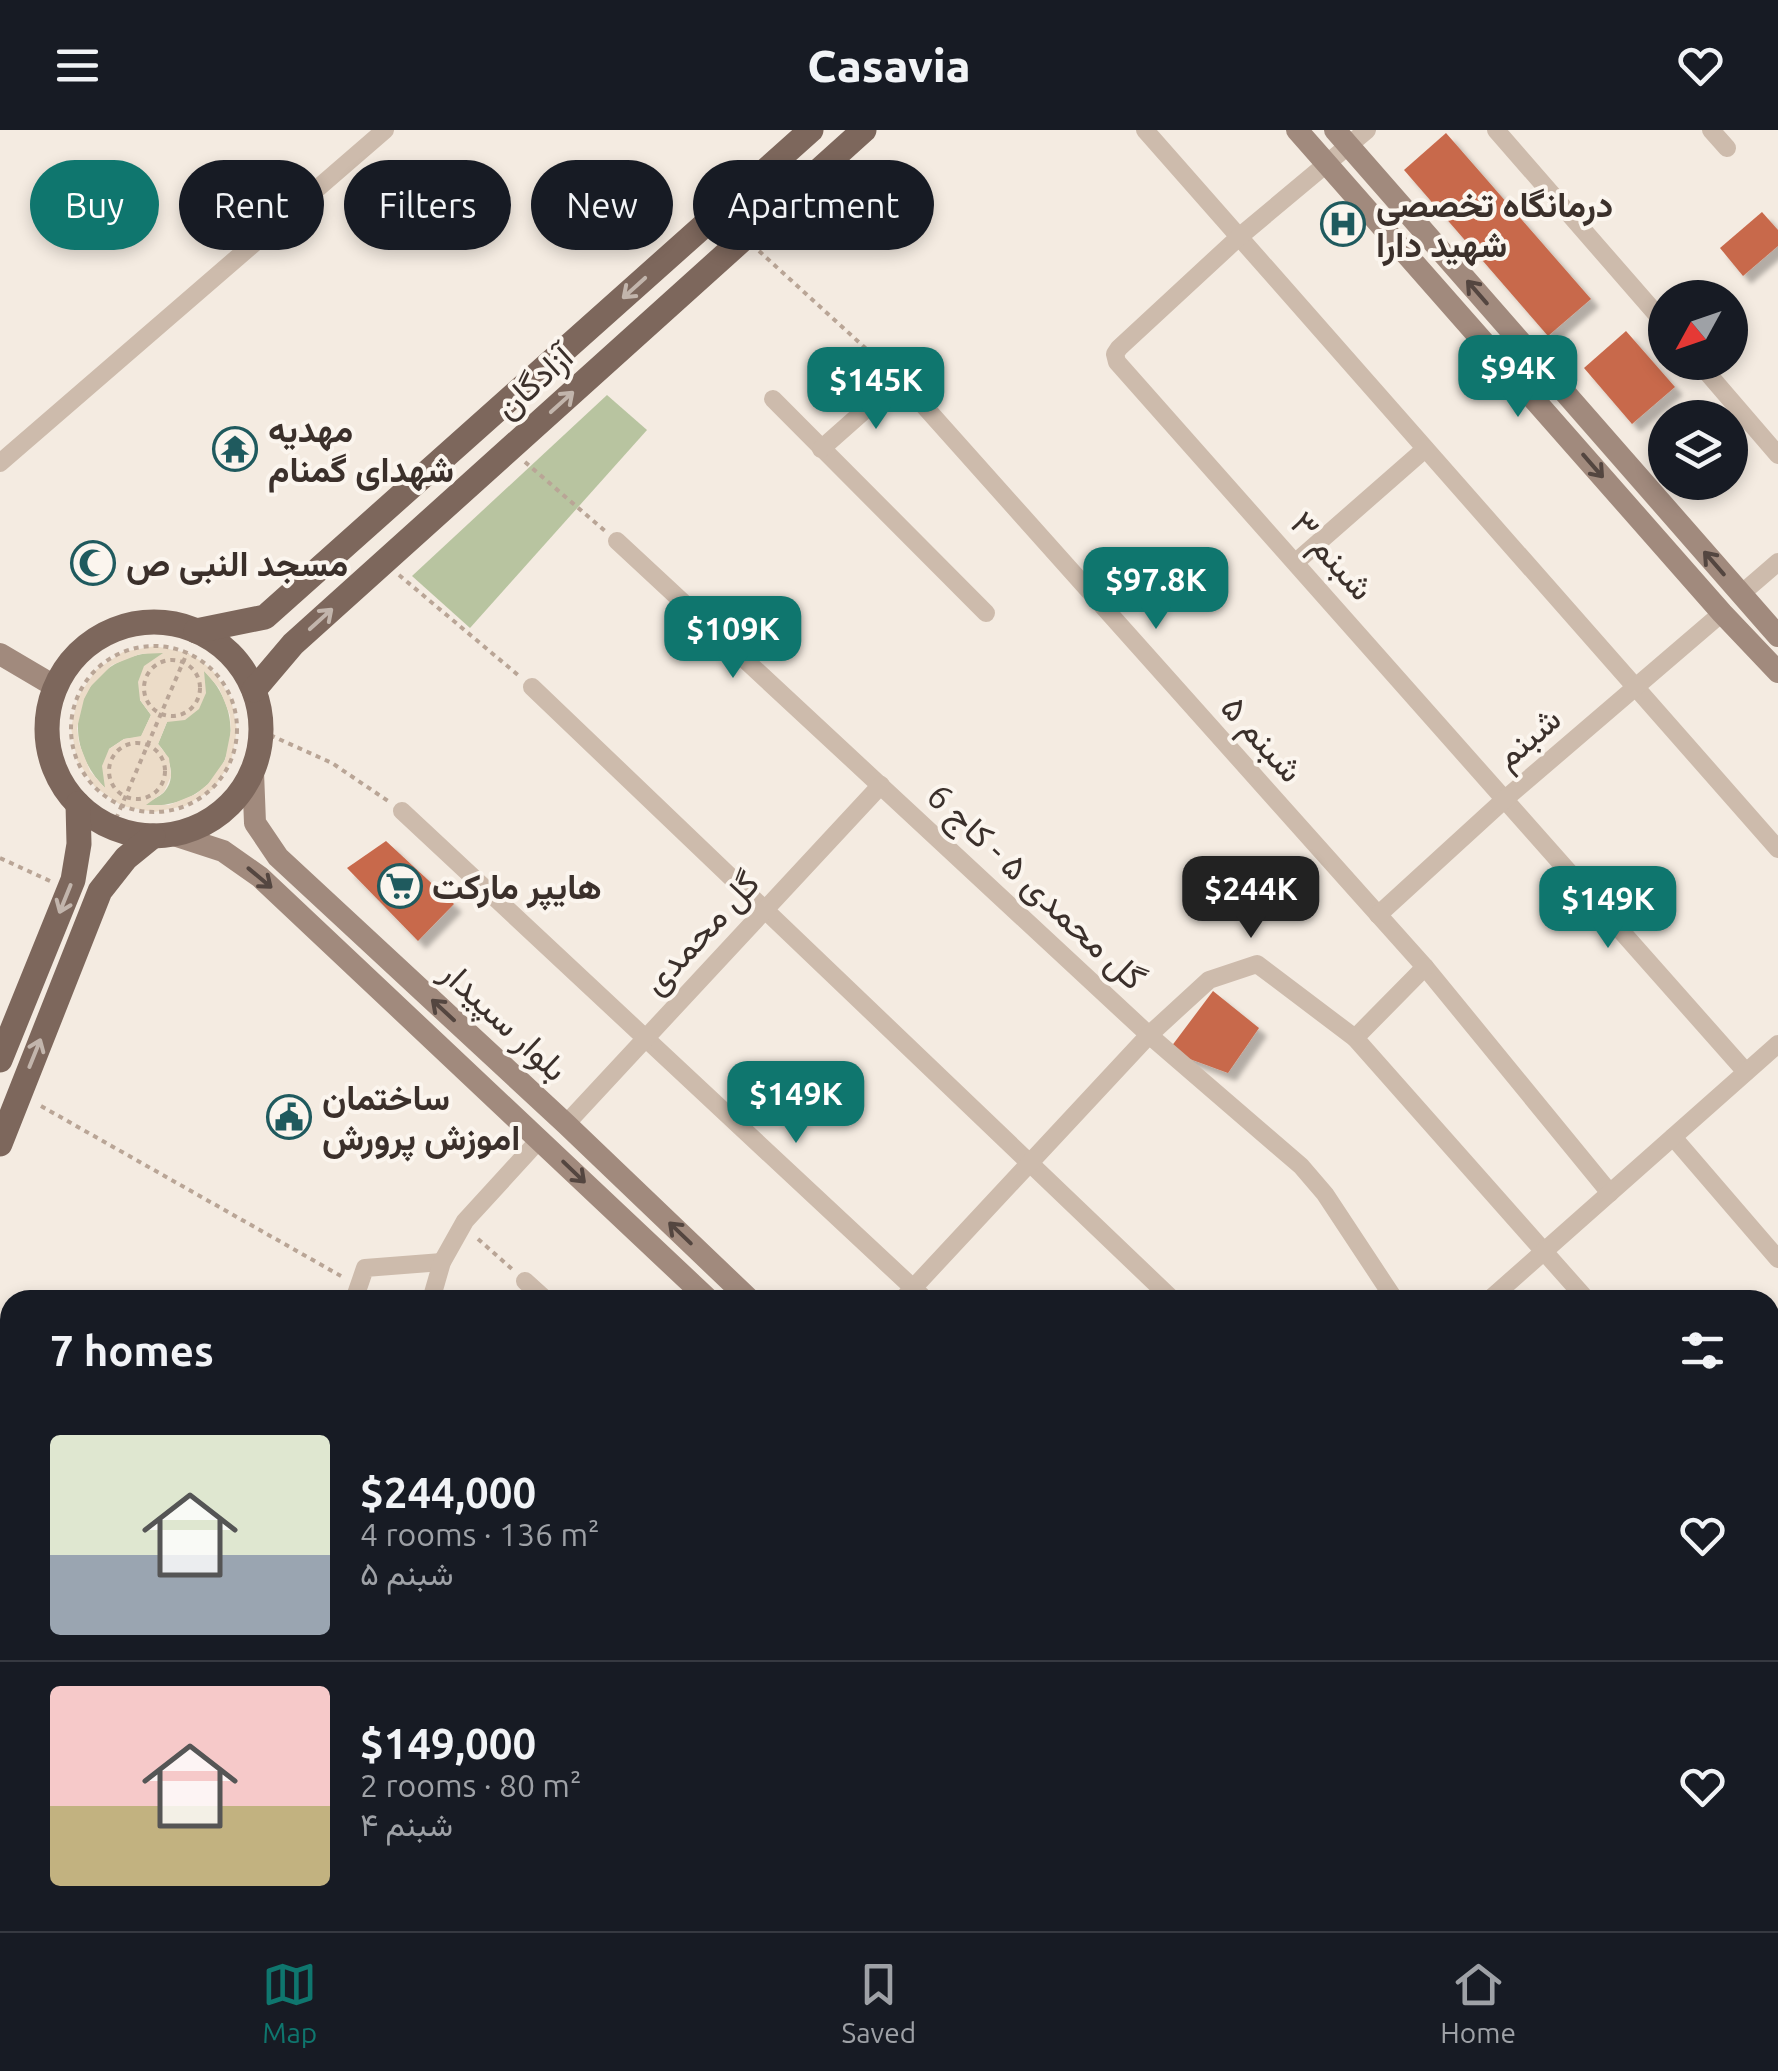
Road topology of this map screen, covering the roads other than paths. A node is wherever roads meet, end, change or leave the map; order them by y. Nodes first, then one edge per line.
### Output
1 (385, 130) edge
2 (864, 130) edge
3 (1145, 130) edge
4 (1297, 130) edge
5 (1496, 130) edge
6 (1711, 130) edge
7 (809, 131) edge
8 (1350, 135) edge
9 (1726, 148) dead end
10 (832, 159) junction
11 (1328, 163) junction
12 (1239, 237) junction
13 (1648, 305) edge
14 (1713, 380) edge
15 (772, 400) dead end
16 (821, 448) junction
17 (1425, 449) junction
18 (1778, 456) edge
19 (0, 462) edge
20 (616, 541) road end
21 (1296, 562) junction
22 (1778, 562) edge
23 (1741, 594) junction
24 (986, 613) dead end
25 (1722, 613) junction
26 (1778, 636) edge
27 (192, 642) junction
28 (0, 654) edge
29 (1778, 672) edge
30 (1636, 686) junction
31 (56, 687) junction
32 (532, 687) road end
33 (254, 690) junction
34 (253, 772) junction
35 (881, 785) junction
36 (1505, 799) junction
37 (78, 804) junction
38 (402, 811) road end
39 (164, 836) junction
40 (1778, 849) edge
41 (765, 910) junction
42 (1378, 915) junction
43 (1426, 968) junction
44 (1149, 1035) junction
45 (646, 1038) junction
46 (1355, 1038) junction
47 (1778, 1044) edge
48 (0, 1060) edge
49 (1746, 1072) junction
50 (566, 1124) junction
51 (1672, 1138) junction
52 (540, 1139) junction
53 (0, 1144) edge
54 (1030, 1163) junction
55 (1610, 1193) junction
56 (1544, 1252) junction
57 (1778, 1259) edge
58 (442, 1262) junction
59 (525, 1281) road end
60 (357, 1290) edge
61 (435, 1290) edge
62 (535, 1290) edge
63 (699, 1290) edge
64 (740, 1290) edge
65 (908, 1290) edge
66 (919, 1290) edge
67 (1163, 1290) edge
68 (1388, 1290) edge
69 (1500, 1290) edge
70 (1578, 1290) edge

1 - 19 street
2 - 10 main road, آزادگان
3 - 12 street
4 - 11 street
5 - 13 street
6 - 9 street
7 - 10 main road
7 -> 27 main road, آزادگان
8 - 11 street
23 -> 8 street
33 -> 10 main road, آزادگان
11 - 12 street
11 -> 25 street
12 - 17 street
12 - 21 street, شبنم ۳
14 - 18 street
15 - 16 street
16 - 24 street
16 - 42 street, شبنم ۵
17 - 21 street
17 - 30 street
20 - 35 street, گل محمدی ۵ - کاج 6
21 - 36 street, شبنم ۳
22 - 23 street
23 - 26 street
25 - 29 street
25 - 30 street, شبنم
27 - 31 main road
27 - 33 main road
28 - 31 street
30 - 36 street, شبنم
30 - 40 street
31 - 37 main road
32 - 41 street
33 - 34 main road
34 - 39 main road
50 -> 34 street, بلوار سپیدار
35 - 41 street, گل محمدی
35 - 44 street, گل محمدی ۵ - کاج 6
36 - 42 street, شبنم
36 - 49 street, شبنم ۳
37 - 39 main road
37 -> 48 main road
38 - 45 street
39 -> 52 street, بلوار سپیدار
53 -> 39 main road
41 - 45 street, گل محمدی
41 - 54 street
42 - 43 street, شبنم ۵
43 - 46 street
43 - 55 street, شبنم ۵
44 - 46 street
44 - 54 street
44 - 68 street, گل محمدی ۵ - کاج 6
45 - 50 street, گل محمدی
45 - 65 street
46 - 56 street
47 - 49 street
49 - 51 street
64 -> 50 street, بلوار سپیدار
51 - 55 street
51 - 57 street
52 - 58 street
52 -> 63 street, بلوار سپیدار
54 - 66 street
54 - 67 street
55 - 56 street
56 - 69 street
56 - 70 street
58 - 60 street
58 - 61 street
59 - 62 street

